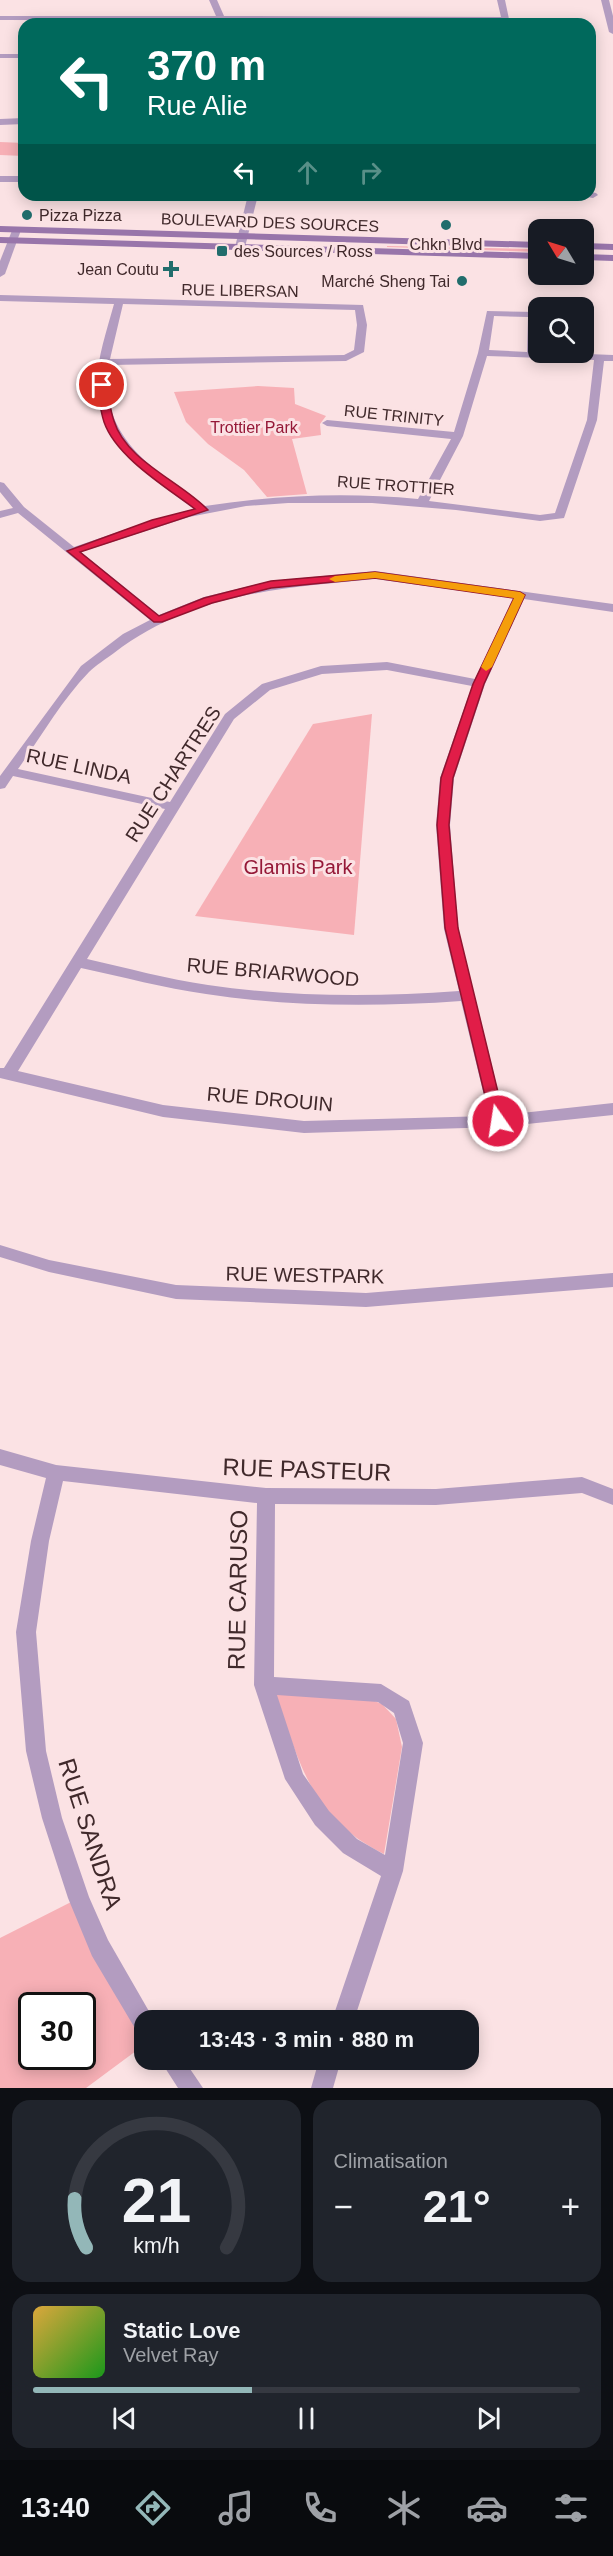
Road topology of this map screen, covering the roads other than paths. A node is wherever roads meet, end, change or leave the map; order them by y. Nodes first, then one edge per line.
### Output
1 (213, 0) edge
2 (501, 0) edge
3 (605, 0) edge
4 (0, 18) edge
5 (18, 18) edge
6 (221, 18) edge
7 (505, 18) edge
8 (612, 27) edge
9 (0, 56) edge
10 (18, 56) edge
11 (18, 121) edge
12 (0, 122) edge
13 (0, 179) edge
14 (18, 179) edge
15 (251, 201) edge
16 (0, 229) edge
17 (16, 230) junction
18 (242, 236) junction
19 (0, 240) edge
20 (13, 240) junction
21 (528, 245) edge
22 (594, 246) edge
23 (240, 247) junction
24 (613, 247) edge
25 (528, 256) edge
26 (594, 257) edge
27 (613, 258) edge
28 (0, 274) edge
29 (0, 298) edge
30 (119, 302) junction
31 (528, 314) edge
32 (483, 353) junction
33 (528, 355) edge
34 (594, 357) edge
35 (599, 357) junction
36 (613, 358) edge
37 (106, 362) junction
38 (327, 423) dead end
39 (458, 436) junction
40 (0, 485) edge
41 (423, 501) junction
42 (20, 509) junction
43 (203, 510) junction
44 (0, 516) edge
45 (73, 551) junction
46 (520, 595) junction
47 (613, 608) edge
48 (158, 620) junction
49 (479, 684) junction
50 (10, 771) junction
51 (0, 785) edge
52 (174, 807) junction
53 (77, 962) junction
54 (467, 996) junction
55 (4, 1074) edge
56 (613, 1109) edge
57 (498, 1121) junction
58 (0, 1251) edge
59 (613, 1280) edge
60 (0, 1457) edge
61 (56, 1473) junction
62 (266, 1496) junction
63 (613, 1497) edge
64 (264, 1685) junction
65 (393, 1871) junction
66 (137, 2010) edge
67 (346, 2010) edge
68 (178, 2070) edge
69 (327, 2070) edge
70 (192, 2088) edge
71 (322, 2088) edge

1 - 6 street
2 - 7 street
3 - 8 street
4 - 5 street
9 - 10 street
11 - 12 street
13 - 14 street
15 - 18 street
16 - 17 main road, BOULEVARD DES SOURCES
17 - 18 main road, BOULEVARD DES SOURCES
17 - 20 street
18 - 21 main road, BOULEVARD DES SOURCES
18 - 23 street
19 - 20 main road, BOULEVARD DES SOURCES
20 - 23 main road, BOULEVARD DES SOURCES
20 - 28 street
22 - 24 main road
23 - 25 main road, BOULEVARD DES SOURCES
26 - 27 main road
29 - 30 street, RUE LIBERSAN
30 - 37 street
30 - 37 street, RUE LIBERSAN
31 - 32 street
32 - 33 street
32 - 39 street
34 - 35 street
35 - 36 street
35 - 41 street, RUE TROTTIER
37 - 43 street
38 - 39 street, RUE TRINITY
39 - 41 street
40 - 42 street
41 - 43 street, RUE TROTTIER
42 - 44 street
42 - 45 street
43 - 45 street, RUE TROTTIER
45 - 48 street
46 - 47 street
46 - 48 street
46 - 49 street
48 - 50 street
49 - 52 street, RUE CHARTRES
49 - 54 street
50 - 51 street
50 - 52 street, RUE LINDA
52 - 53 street, RUE CHARTRES
53 - 54 street, RUE BRIARWOOD
53 - 55 street, RUE CHARTRES
54 - 57 street
55 - 57 street, RUE DROUIN
56 - 57 street, RUE DROUIN
58 - 59 street, RUE WESTPARK
60 - 61 street, RUE PASTEUR
61 - 62 street, RUE PASTEUR
61 - 66 street, RUE SANDRA
62 - 63 street, RUE PASTEUR
62 - 64 street, RUE CARUSO
64 - 65 street, RUE CARUSO
64 - 65 street, RUE CARUSO
65 - 67 street, RUE CARUSO
68 - 70 street
69 - 71 street

